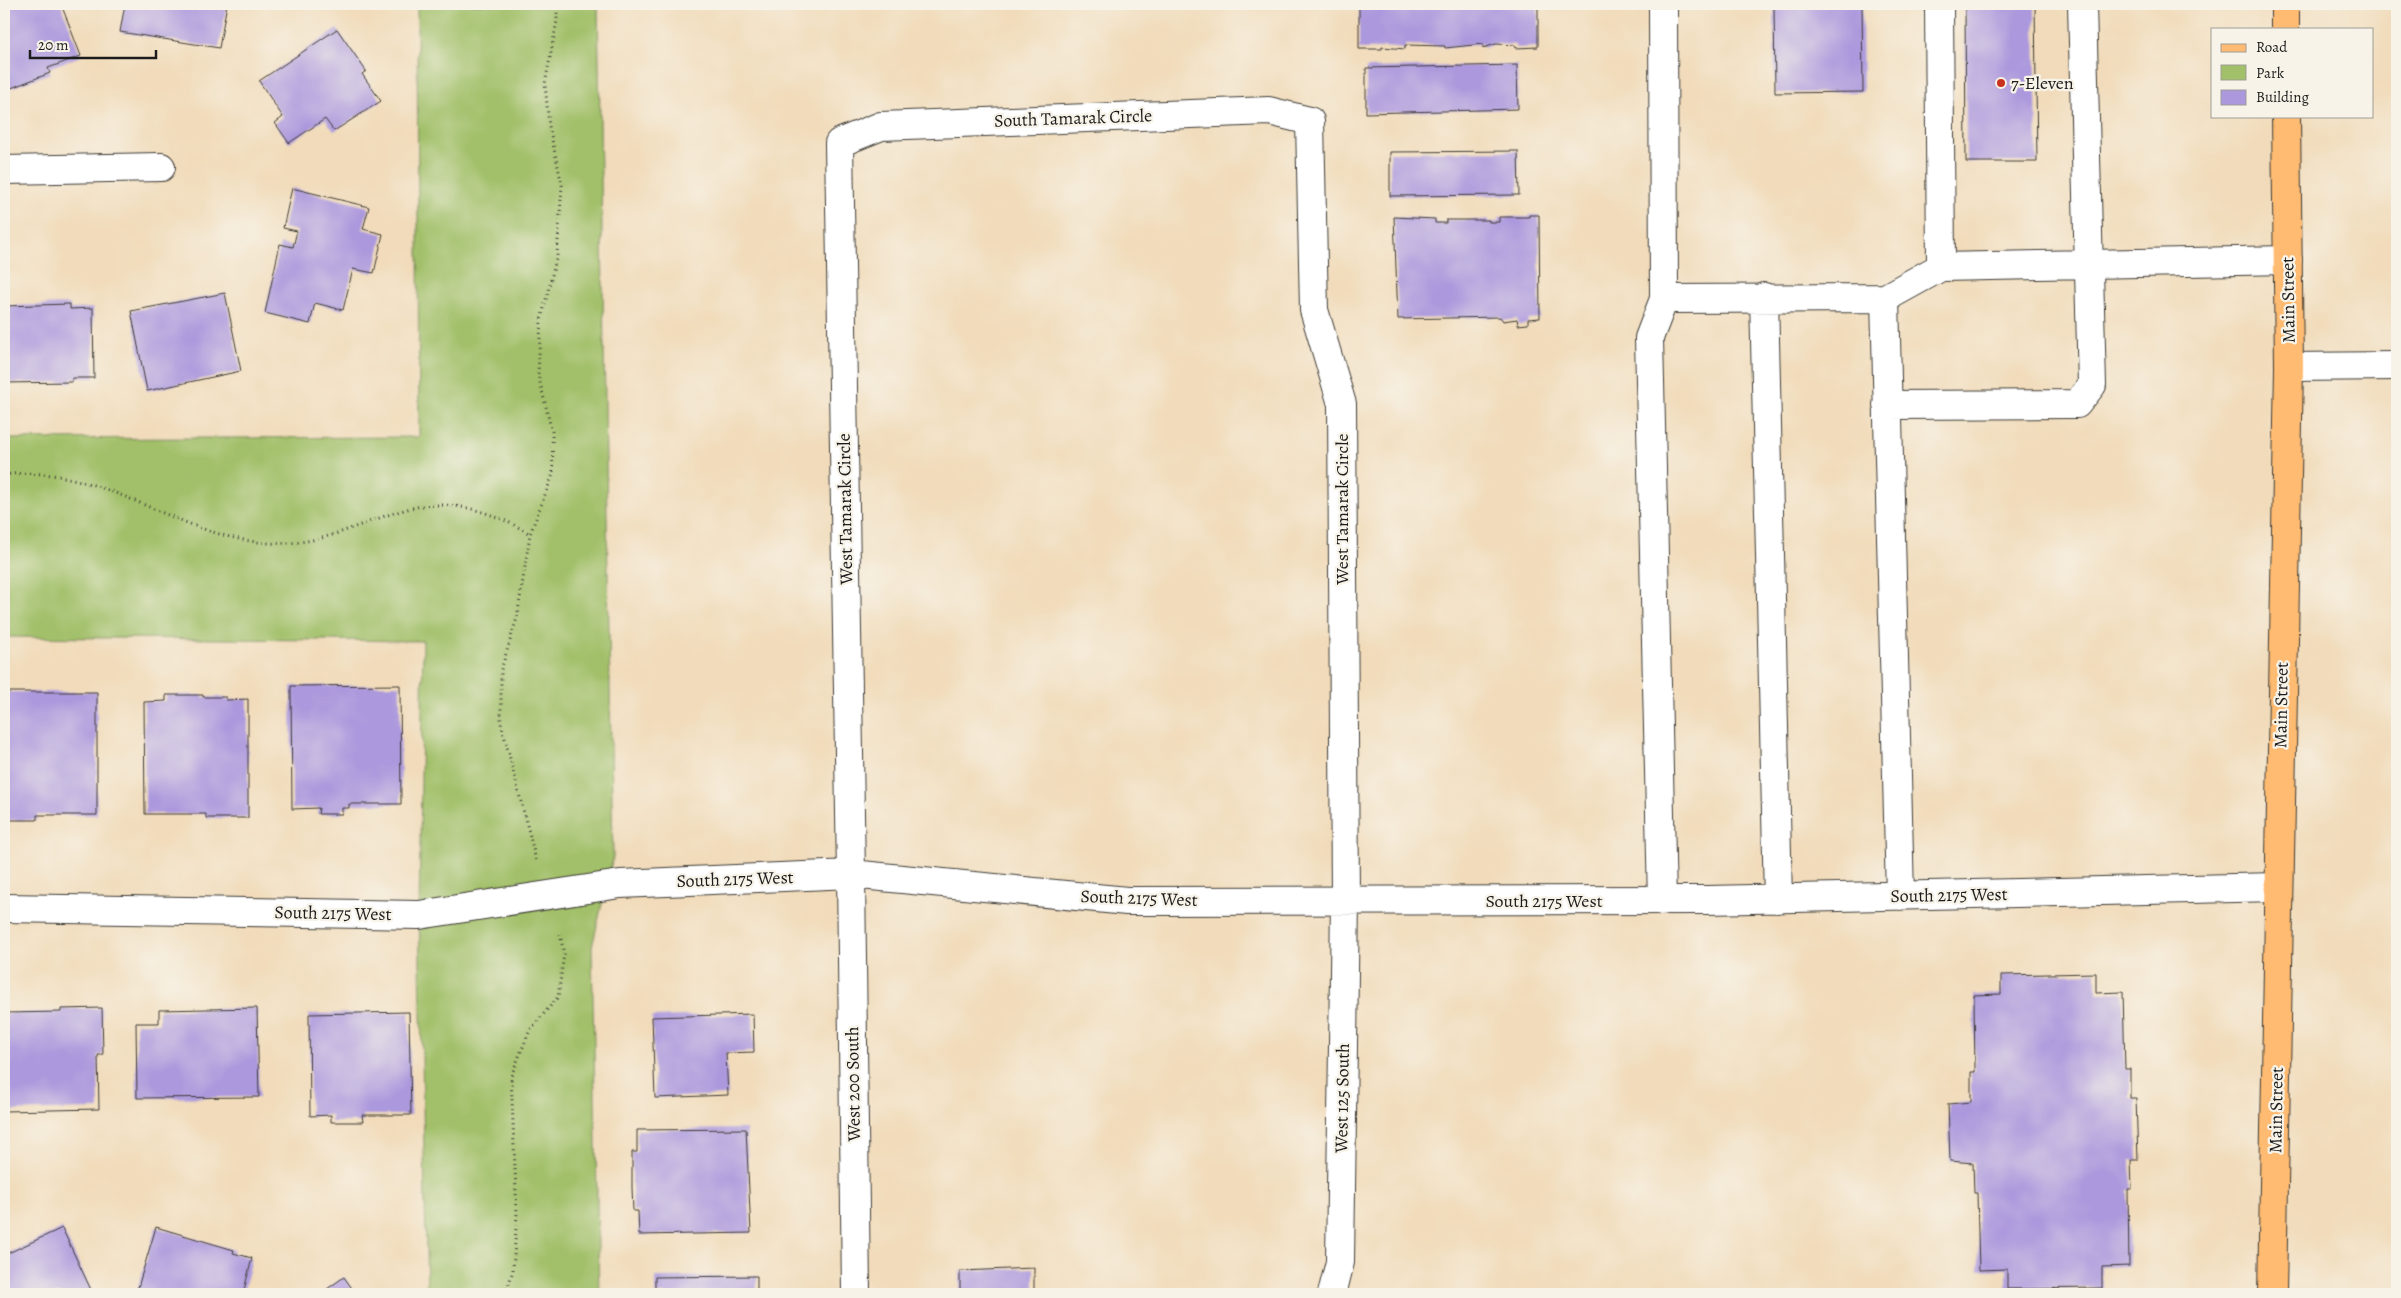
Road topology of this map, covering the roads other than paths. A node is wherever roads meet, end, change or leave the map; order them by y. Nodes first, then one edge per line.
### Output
1 (1663, 4) edge
2 (1938, 4) edge
3 (2082, 4) edge
4 (2285, 4) edge
5 (2285, 28) edge
6 (2286, 118) edge
7 (1310, 121) joint
8 (838, 143) joint
9 (161, 167) dead end
10 (4, 170) edge
11 (2288, 260) junction
12 (2088, 263) junction
13 (1942, 268) junction
14 (1764, 297) junction
15 (1885, 298) junction
16 (1664, 299) junction
17 (2397, 366) edge
18 (2289, 367) junction
19 (1887, 405) junction
20 (851, 874) junction
21 (2278, 887) junction
22 (1900, 896) junction
23 (1778, 899) junction
24 (1345, 900) junction
25 (1662, 901) junction
26 (4, 908) edge
27 (856, 1294) edge
28 (1332, 1294) edge
29 (2272, 1294) edge

1 - 16 street
2 - 13 street
3 - 12 street
4 - 5 main road
6 - 11 main road, Main Street
7 - 8 street, South Tamarak Circle
7 - 24 street, West Tamarak Circle
8 - 20 street, West Tamarak Circle
9 - 10 street
11 - 12 street
11 - 18 main road, Main Street
12 - 13 street
12 - 19 street
13 - 15 street
14 - 15 street
14 - 16 street
14 - 23 street
15 - 19 street
16 - 25 street
17 - 18 street
18 - 21 main road, Main Street
19 - 22 street
20 - 24 street, South 2175 West
20 - 26 street, South 2175 West
20 - 27 street, West 200 South
21 - 22 street, South 2175 West
21 - 29 main road, Main Street
22 - 23 street, South 2175 West
23 - 25 street, South 2175 West
24 - 25 street, South 2175 West
24 - 28 street, West 125 South

